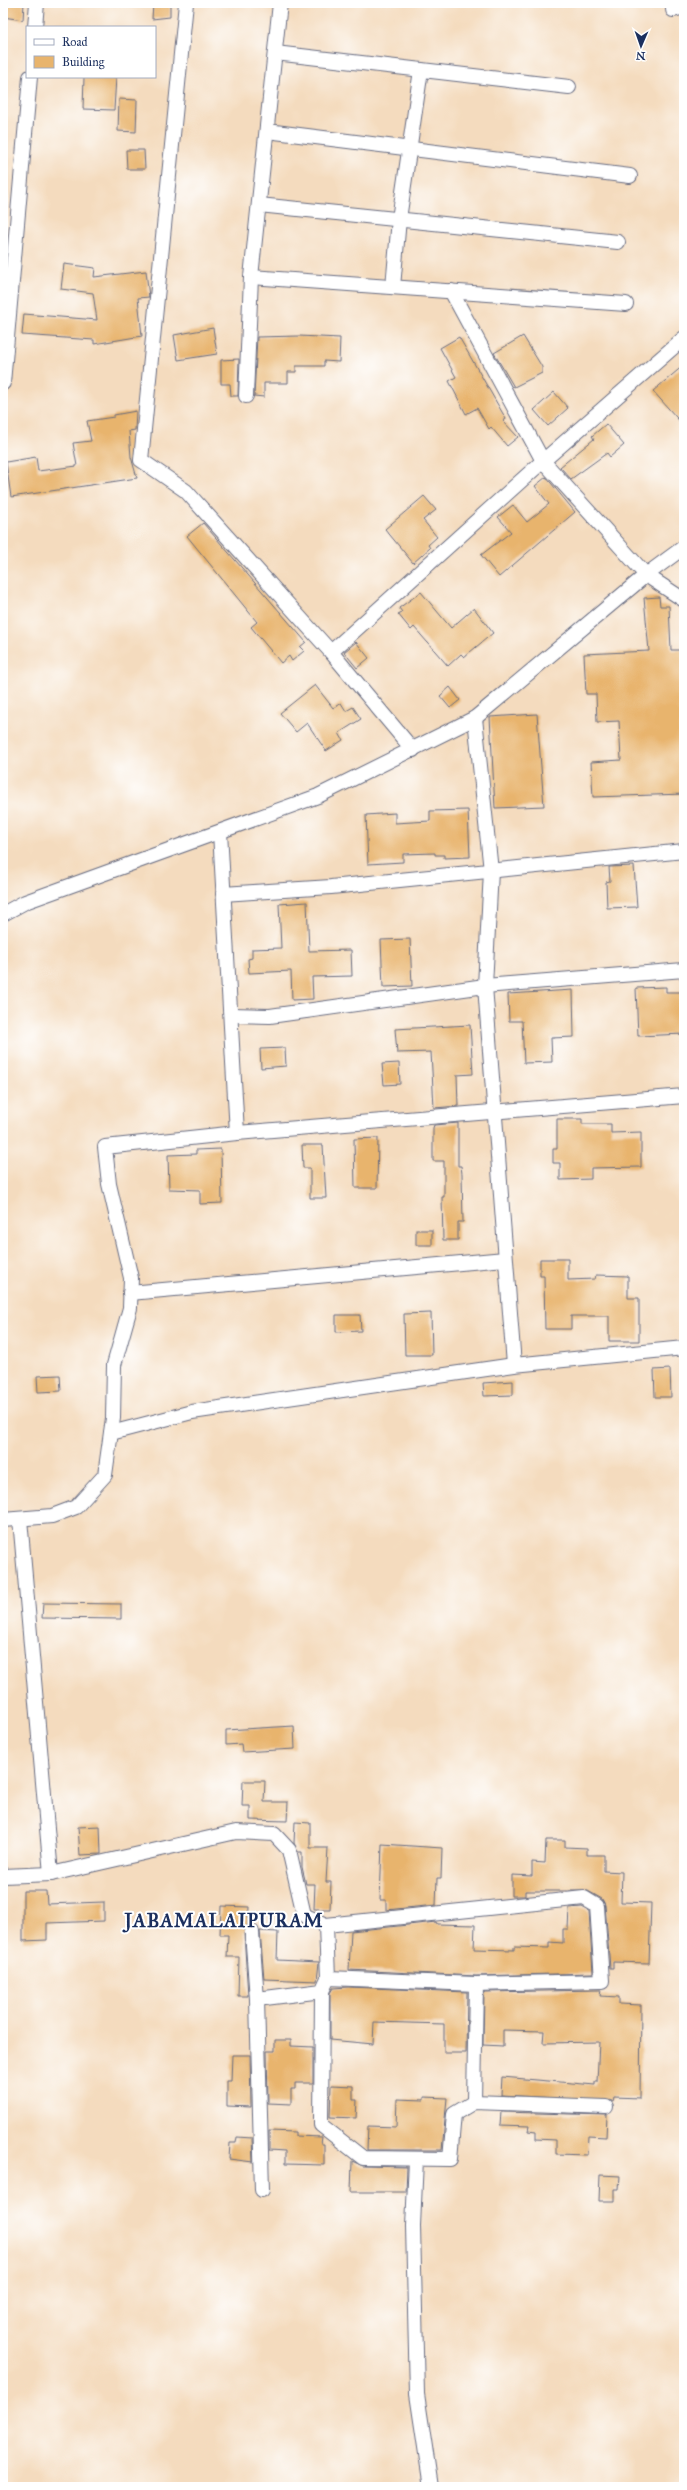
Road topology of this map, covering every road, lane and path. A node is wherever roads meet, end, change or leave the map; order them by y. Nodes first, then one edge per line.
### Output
1 (37, 3) edge
2 (186, 3) edge
3 (280, 3) edge
4 (673, 3) edge
5 (684, 7) edge
6 (35, 26) edge
7 (274, 53) junction
8 (421, 70) junction
9 (30, 78) edge
10 (569, 87) dead end
11 (267, 130) junction
12 (408, 148) junction
13 (630, 176) dead end
14 (259, 205) junction
15 (399, 219) junction
16 (618, 242) dead end
17 (251, 277) junction
18 (393, 287) junction
19 (451, 291) junction
20 (626, 304) dead end
21 (684, 338) edge
22 (3, 383) edge
23 (246, 396) dead end
24 (543, 461) junction
25 (684, 547) edge
26 (646, 575) junction
27 (684, 600) edge
28 (331, 652) junction
29 (475, 718) junction
30 (413, 750) junction
31 (220, 832) junction
32 (684, 851) edge
33 (491, 871) junction
34 (223, 894) junction
35 (3, 914) edge
36 (684, 970) edge
37 (485, 986) junction
38 (231, 1015) junction
39 (684, 1096) edge
40 (494, 1112) junction
41 (237, 1133) junction
42 (506, 1259) junction
43 (130, 1293) junction
44 (684, 1348) edge
45 (514, 1365) junction
46 (111, 1433) junction
47 (20, 1519) junction
48 (3, 1520) edge
49 (51, 1874) junction
50 (3, 1876) edge
51 (326, 1925) junction
52 (252, 1932) dead end
53 (328, 1978) junction
54 (476, 1984) junction
55 (322, 1991) junction
56 (257, 1999) junction
57 (474, 2102) junction
58 (606, 2107) dead end
59 (416, 2160) junction
60 (262, 2190) dead end
61 (431, 2487) edge

1 - 6 street
2 - 28 street
3 - 7 street
4 - 5 street
7 - 8 street
7 - 11 street
8 - 10 street
8 - 12 street
9 - 22 street
11 - 12 street
11 - 14 street
12 - 13 street
12 - 15 street
14 - 15 street
14 - 17 street
15 - 16 street
15 - 18 street
17 - 18 street
17 - 23 street
18 - 19 street
19 - 20 street
19 - 24 street
21 - 24 street
24 - 26 street
24 - 28 street
25 - 26 street
26 - 27 street
26 - 29 street
28 - 30 street
29 - 30 street
29 - 33 street
30 - 31 street
31 - 34 street
31 - 35 street
32 - 33 street
33 - 34 street
33 - 37 street
34 - 38 street
36 - 37 street
37 - 38 street
37 - 40 street
38 - 41 street
39 - 40 street
40 - 41 street
40 - 42 street
41 - 43 street
42 - 43 street
42 - 45 street
43 - 46 street
44 - 45 street
45 - 46 street
46 - 47 street
47 - 48 street
47 - 49 street
49 - 50 street
49 - 51 street
51 - 53 street
51 - 54 street
52 - 56 street
53 - 54 street
53 - 55 street
54 - 57 street
55 - 56 street
55 - 59 street
56 - 60 street
57 - 58 street
57 - 59 street
59 - 61 street

